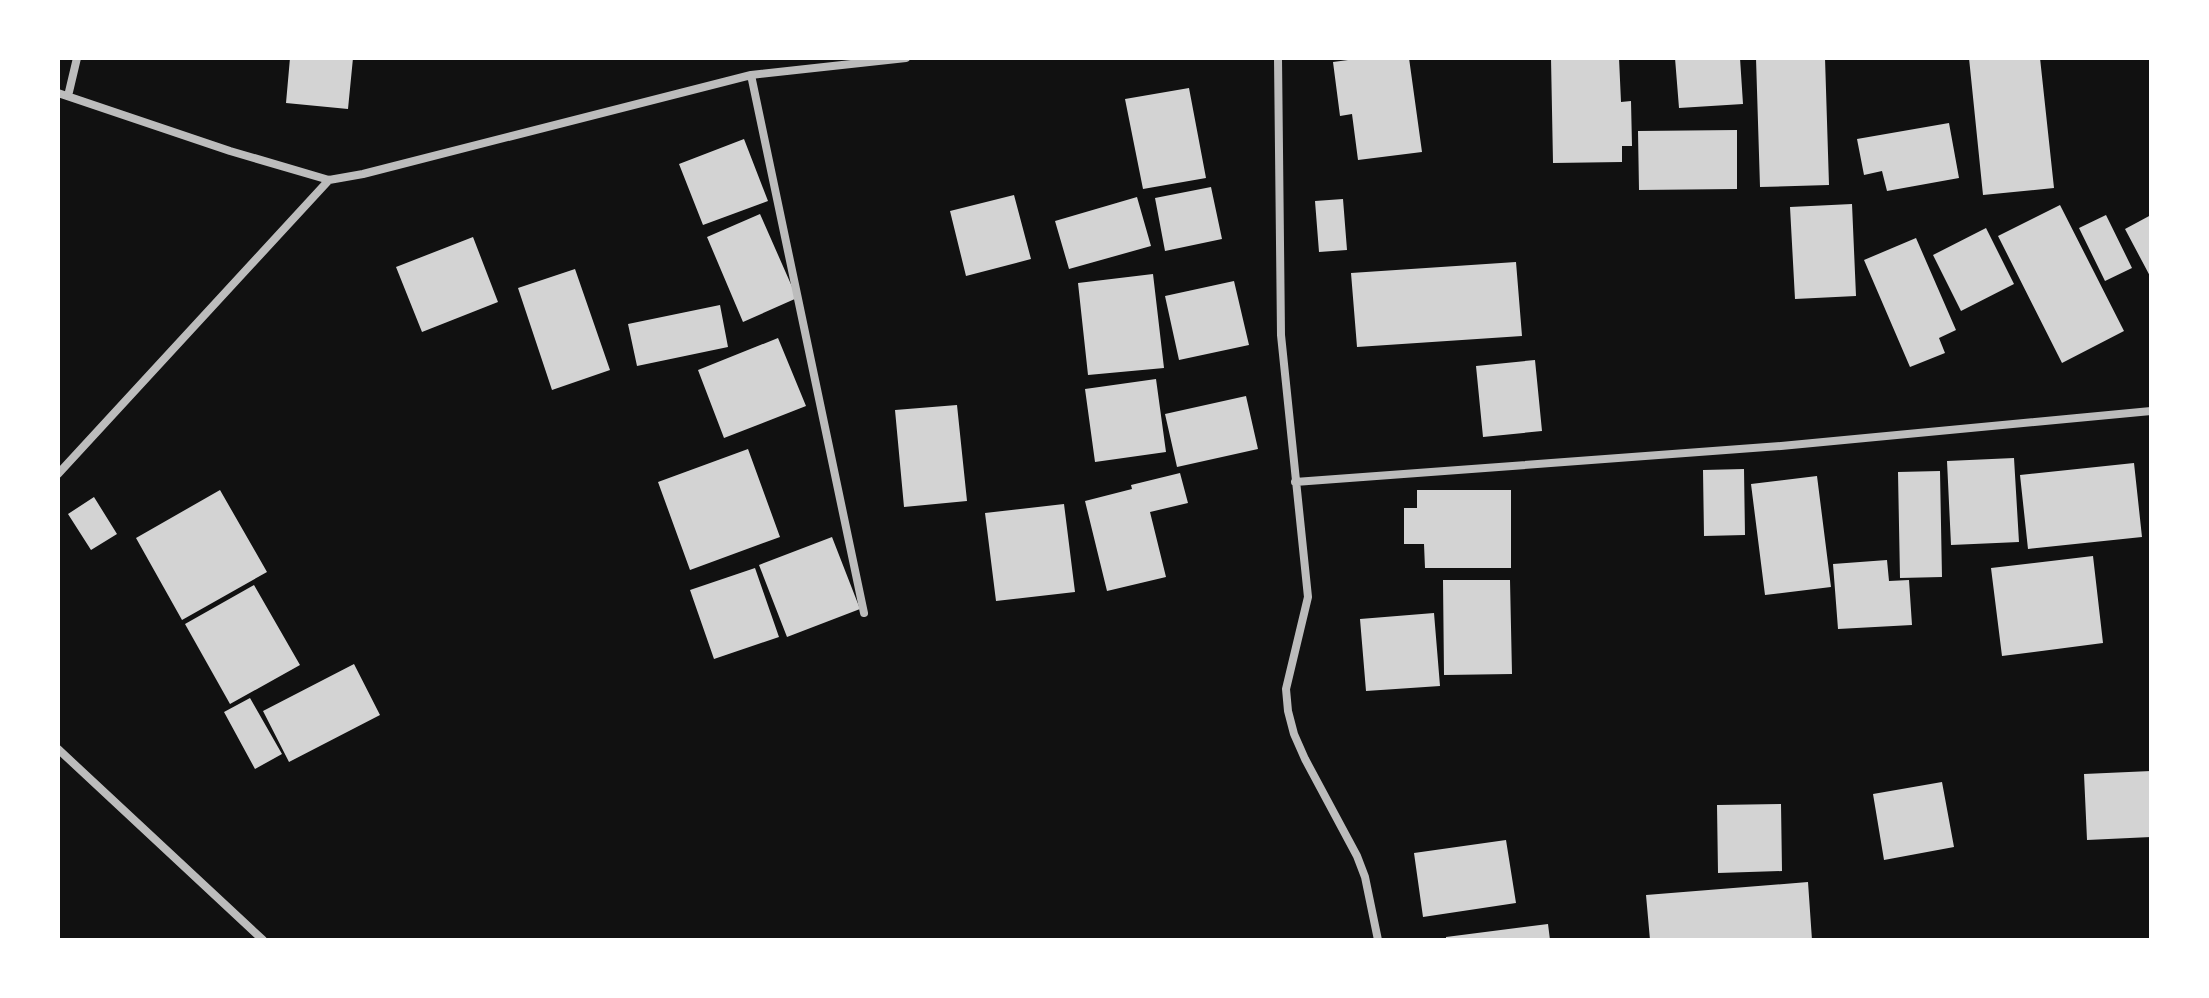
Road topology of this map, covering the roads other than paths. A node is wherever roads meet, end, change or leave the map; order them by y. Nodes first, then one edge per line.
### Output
1 (77, 58) edge
2 (906, 58) edge
3 (1278, 58) edge
4 (751, 75) junction
5 (63, 95) edge
6 (329, 180) junction
7 (2151, 411) edge
8 (58, 474) edge
9 (1295, 482) junction
10 (864, 613) dead end
11 (58, 749) edge
12 (263, 940) edge
13 (1378, 940) edge

1 - 5 street
2 - 4 street
3 - 9 street
4 - 6 street
4 - 10 street
5 - 6 street
6 - 8 street
7 - 9 street
9 - 13 street
11 - 12 street

